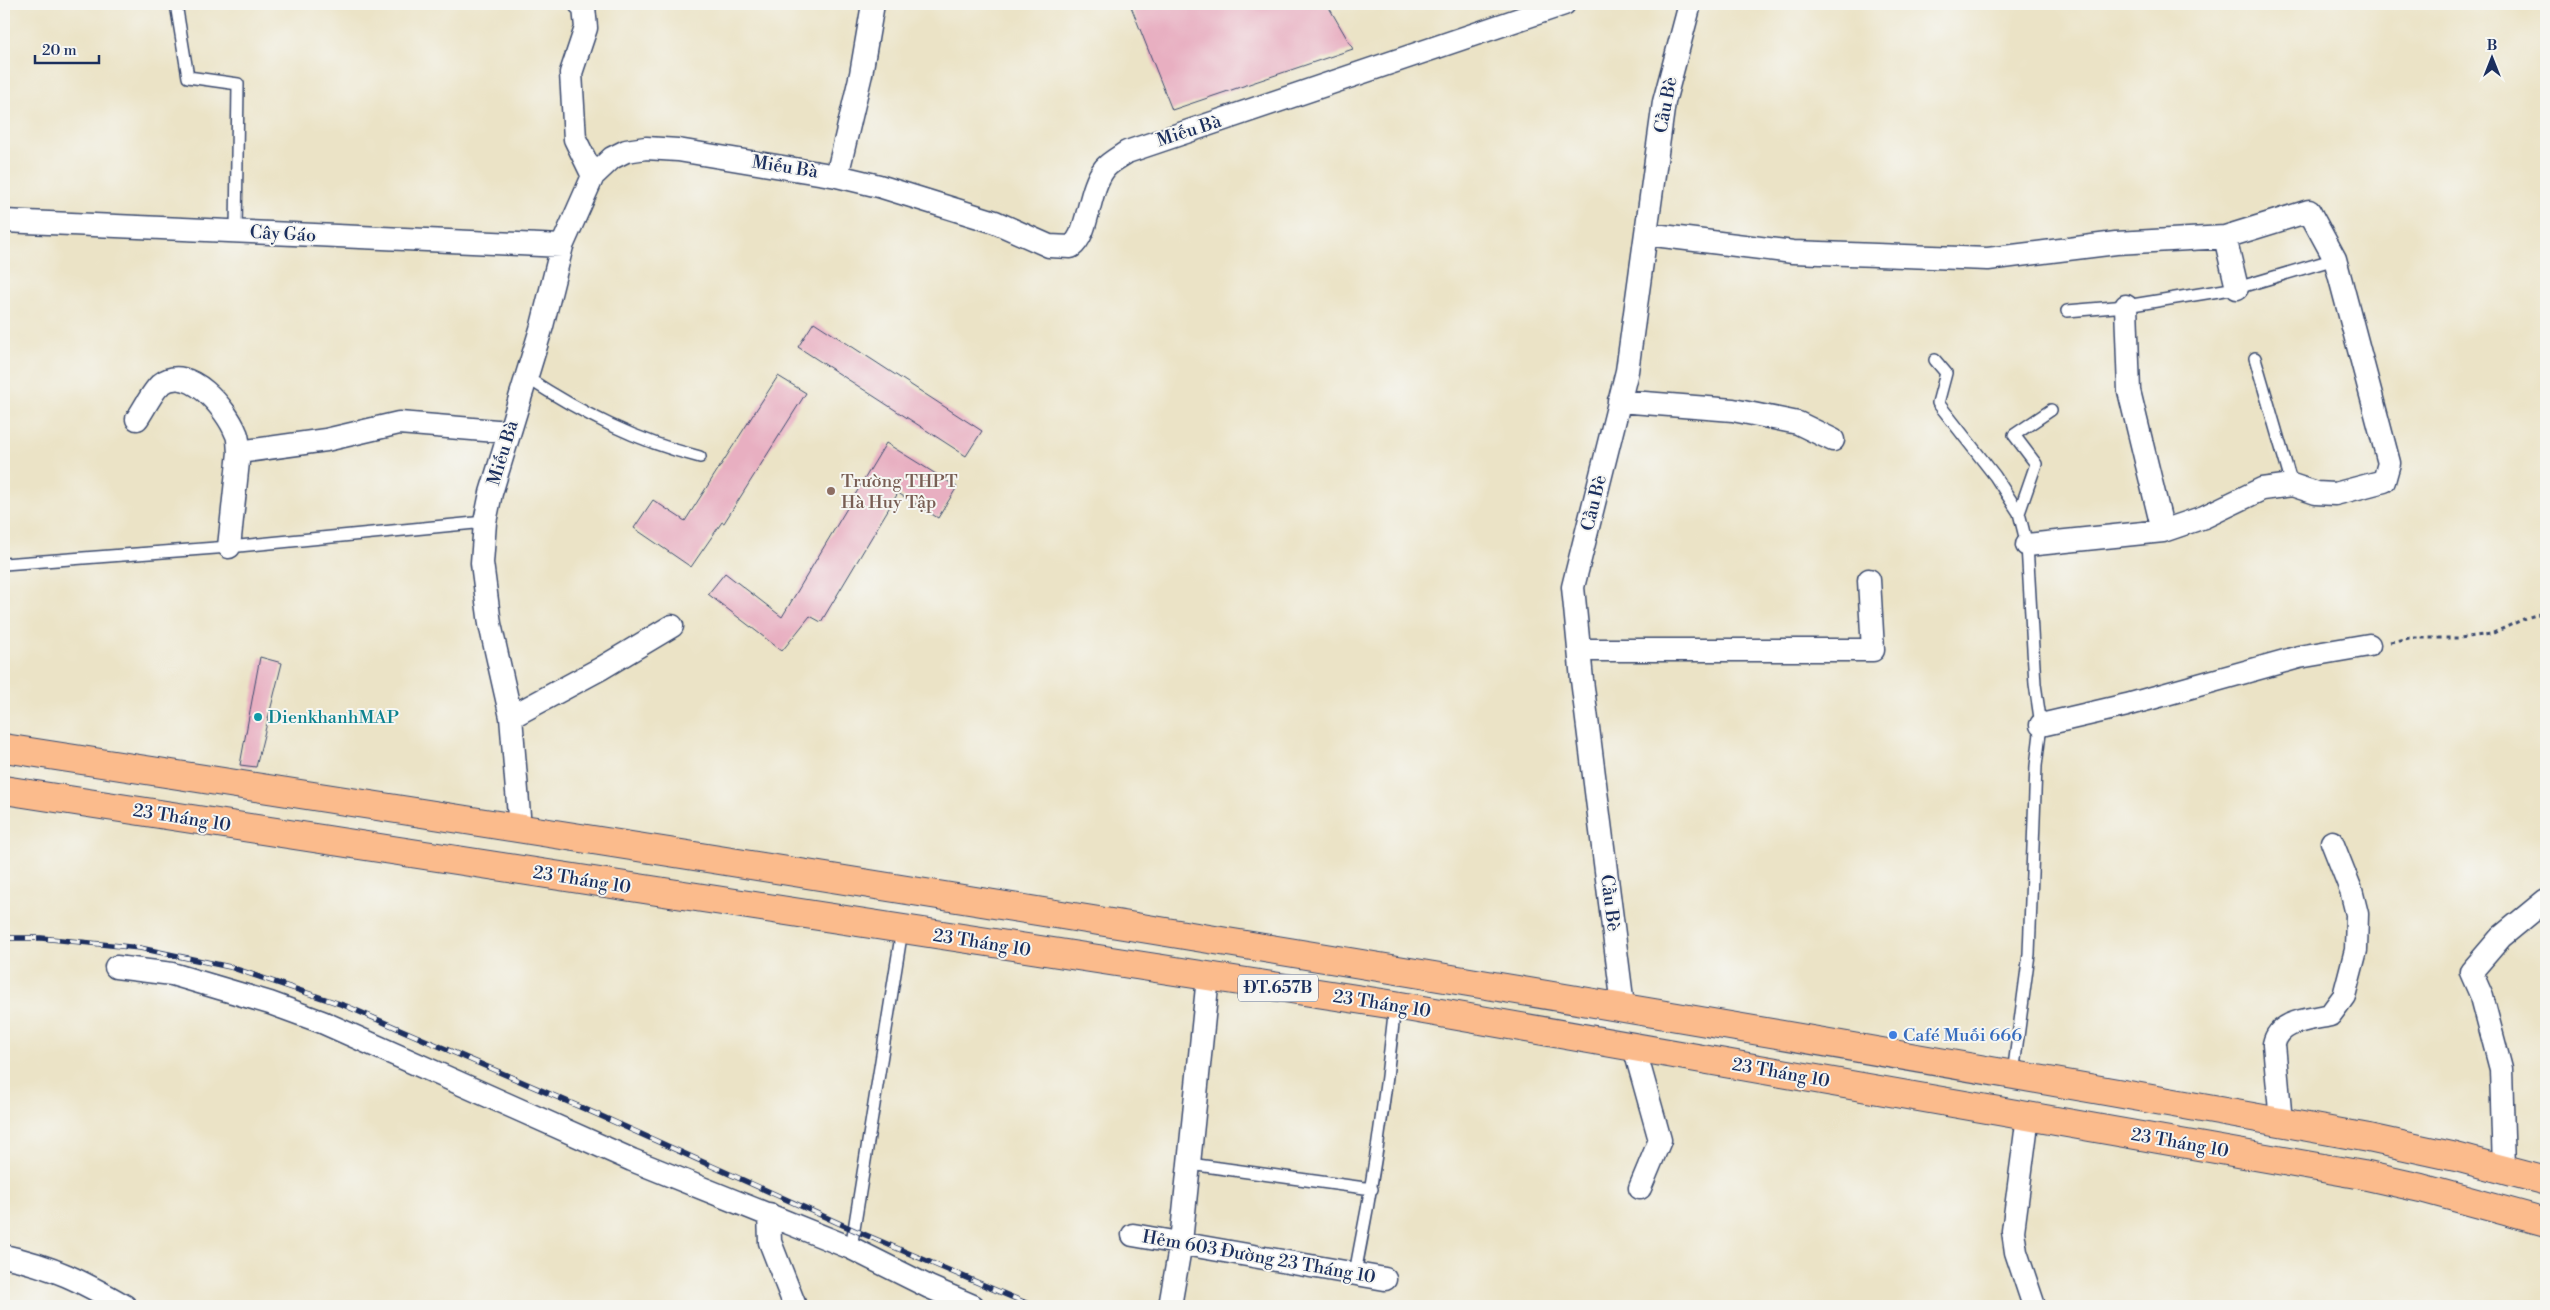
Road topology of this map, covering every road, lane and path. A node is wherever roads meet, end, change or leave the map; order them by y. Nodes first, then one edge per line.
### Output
1 (176, 4) edge
2 (580, 4) edge
3 (873, 4) edge
4 (1564, 4) edge
5 (1690, 4) edge
6 (593, 176) junction
7 (837, 176) junction
8 (4, 221) edge
9 (236, 232) junction
10 (1646, 234) junction
11 (2226, 237) junction
12 (562, 246) junction
13 (2335, 258) junction
14 (2236, 288) junction
15 (2126, 306) junction
16 (2067, 310) dead end
17 (2255, 358) dead end
18 (1935, 360) dead end
19 (526, 377) junction
20 (1619, 401) junction
21 (2051, 410) dead end
22 (137, 419) dead end
23 (508, 432) junction
24 (1833, 440) dead end
25 (239, 452) junction
26 (700, 457) dead end
27 (2292, 485) junction
28 (2019, 512) junction
29 (485, 522) junction
30 (2163, 531) junction
31 (2027, 545) junction
32 (229, 547) junction
33 (4, 564) edge
34 (1869, 580) dead end
35 (2546, 612) edge
36 (672, 626) dead end
37 (2369, 645) joint
38 (1579, 650) junction
39 (511, 717) junction
40 (2041, 725) junction
41 (4, 748) edge
42 (4, 790) edge
43 (520, 828) junction
44 (2332, 842) dead end
45 (514, 870) junction
46 (2546, 900) edge
47 (902, 930) junction
48 (116, 967) dead end
49 (1208, 977) junction
50 (1395, 1005) junction
51 (1623, 1006) junction
52 (1634, 1047) junction
53 (2013, 1074) junction
54 (2028, 1116) junction
55 (2281, 1122) junction
56 (1190, 1164) junction
57 (2504, 1169) junction
58 (2546, 1182) edge
59 (1640, 1188) dead end
60 (1372, 1189) junction
61 (769, 1214) junction
62 (2546, 1222) edge
63 (1133, 1235) dead end
64 (1181, 1242) junction
65 (851, 1248) junction
66 (4, 1256) edge
67 (1355, 1273) junction
68 (1385, 1279) dead end
69 (929, 1297) edge
70 (125, 1306) edge
71 (795, 1306) edge
72 (973, 1306) edge
73 (1170, 1306) edge
74 (2033, 1306) edge

1 - 9 lane
2 - 6 street
3 - 7 street
4 - 7 street, Miếu Bà
5 - 10 street, Cầu Bè
6 - 7 street, Miếu Bà
6 - 12 street, Miếu Bà
8 - 9 street, Cây Gáo
9 - 12 street, Cây Gáo
10 - 11 street
10 - 20 street, Cầu Bè
11 - 13 street
11 - 14 street
12 - 19 street, Miếu Bà
13 - 14 lane
13 - 27 street
14 - 15 lane
15 - 16 lane
15 - 30 street
17 - 27 lane
18 - 28 lane
19 - 23 street, Miếu Bà
19 - 26 lane
20 - 24 street
20 - 38 street, Cầu Bè
21 - 28 lane
22 - 25 street
23 - 25 street
23 - 29 street, Miếu Bà
25 - 32 street
27 - 30 street
28 - 31 lane
29 - 32 lane
29 - 39 street, Miếu Bà
30 - 31 street
31 - 40 lane
32 - 33 lane
34 - 38 street
35 - 37 path
36 - 39 street
37 - 40 street
38 - 51 street, Cầu Bè
39 - 43 street, Miếu Bà
40 - 53 lane
41 - 43 main road, 23 Tháng 10 / ĐT.657B
42 - 45 main road, 23 Tháng 10 / ĐT.657B
43 - 45 main road
43 - 51 main road, 23 Tháng 10 / ĐT.657B
44 - 55 street
45 - 47 main road, 23 Tháng 10 / ĐT.657B
46 - 57 street
47 - 49 main road, 23 Tháng 10 / ĐT.657B
47 - 65 lane
48 - 61 street
49 - 50 main road, 23 Tháng 10 / ĐT.657B
49 - 56 street
50 - 52 main road, 23 Tháng 10 / ĐT.657B
50 - 60 lane
51 - 52 main road
51 - 53 main road, 23 Tháng 10 / ĐT.657B
52 - 54 main road, 23 Tháng 10 / ĐT.657B
52 - 59 street
53 - 55 main road, 23 Tháng 10 / ĐT.657B
54 - 62 main road, 23 Tháng 10 / ĐT.657B
54 - 74 street
55 - 57 main road, 23 Tháng 10 / ĐT.657B
56 - 60 lane
56 - 64 street
57 - 58 main road, 23 Tháng 10 / ĐT.657B
60 - 67 lane
61 - 65 street
61 - 71 street
63 - 64 street, Hẻm 603 Đường 23 Tháng 10
64 - 67 street, Hẻm 603 Đường 23 Tháng 10
64 - 73 street
65 - 69 street
66 - 70 street
67 - 68 street, Hẻm 603 Đường 23 Tháng 10
69 - 72 street

